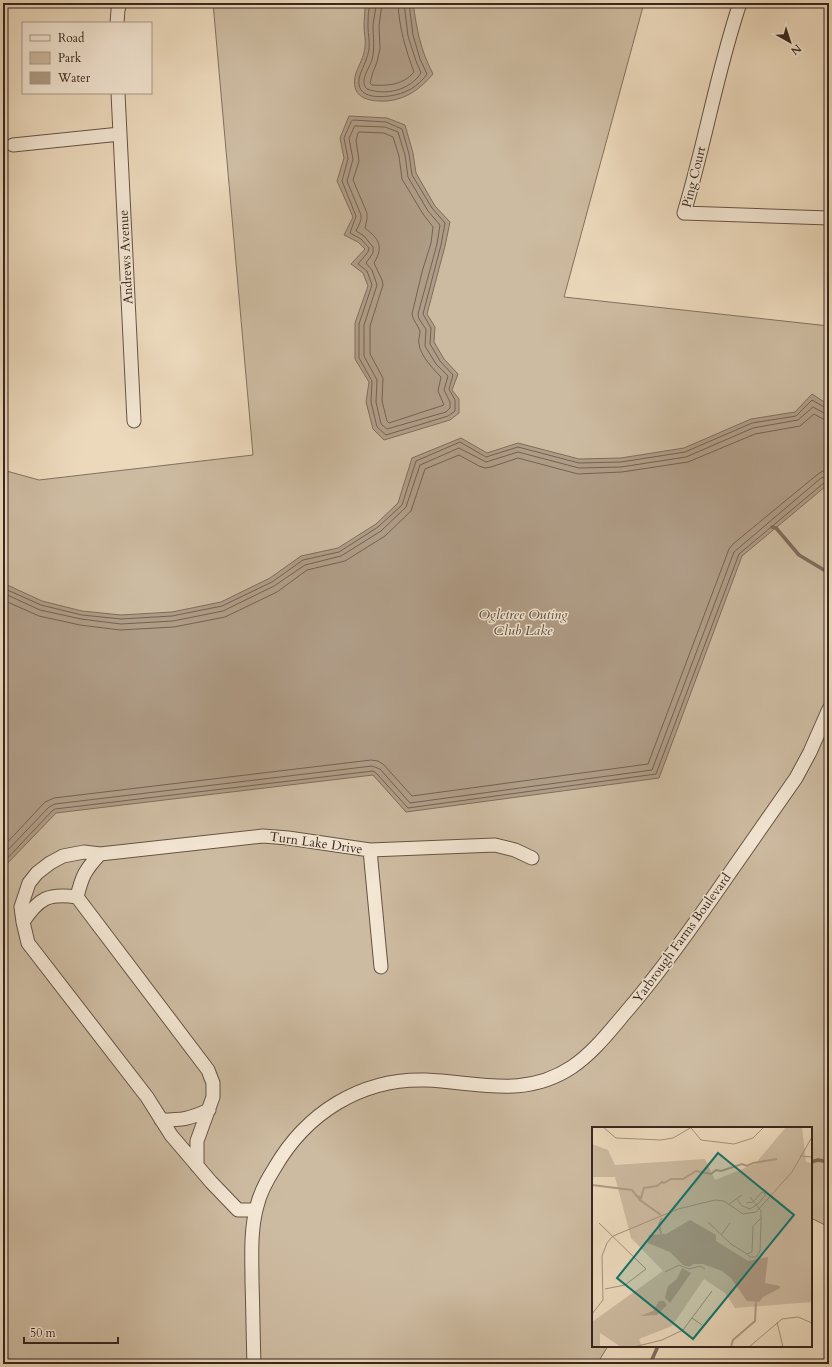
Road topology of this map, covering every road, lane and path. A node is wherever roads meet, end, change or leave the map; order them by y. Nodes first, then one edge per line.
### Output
1 (120, 3) edge
2 (740, 3) edge
3 (117, 22) edge
4 (118, 94) edge
5 (120, 134) junction
6 (13, 145) dead end
7 (829, 218) edge
8 (134, 421) dead end
9 (829, 709) edge
10 (370, 850) junction
11 (100, 854) junction
12 (532, 858) dead end
13 (77, 897) junction
14 (22, 922) junction
15 (381, 967) dead end
16 (209, 1110) junction
17 (161, 1120) junction
18 (197, 1166) junction
19 (256, 1210) junction
20 (254, 1364) edge

1 - 3 street
2 - 7 street, Ping Court
4 - 5 street, Andrews Avenue
5 - 6 street
5 - 8 street, Andrews Avenue
9 - 19 street, Yarbrough Farms Boulevard
10 - 11 street, Turn Lake Drive
10 - 12 street, Turn Lake Drive
10 - 15 street
11 - 13 street
11 - 14 street, Turn Lake Drive
13 - 14 street
13 - 16 street
14 - 17 street, Turn Lake Drive
16 - 17 street
16 - 18 street
17 - 18 street, Turn Lake Drive
18 - 19 street, Turn Lake Drive
19 - 20 street, Yarbrough Farms Boulevard

